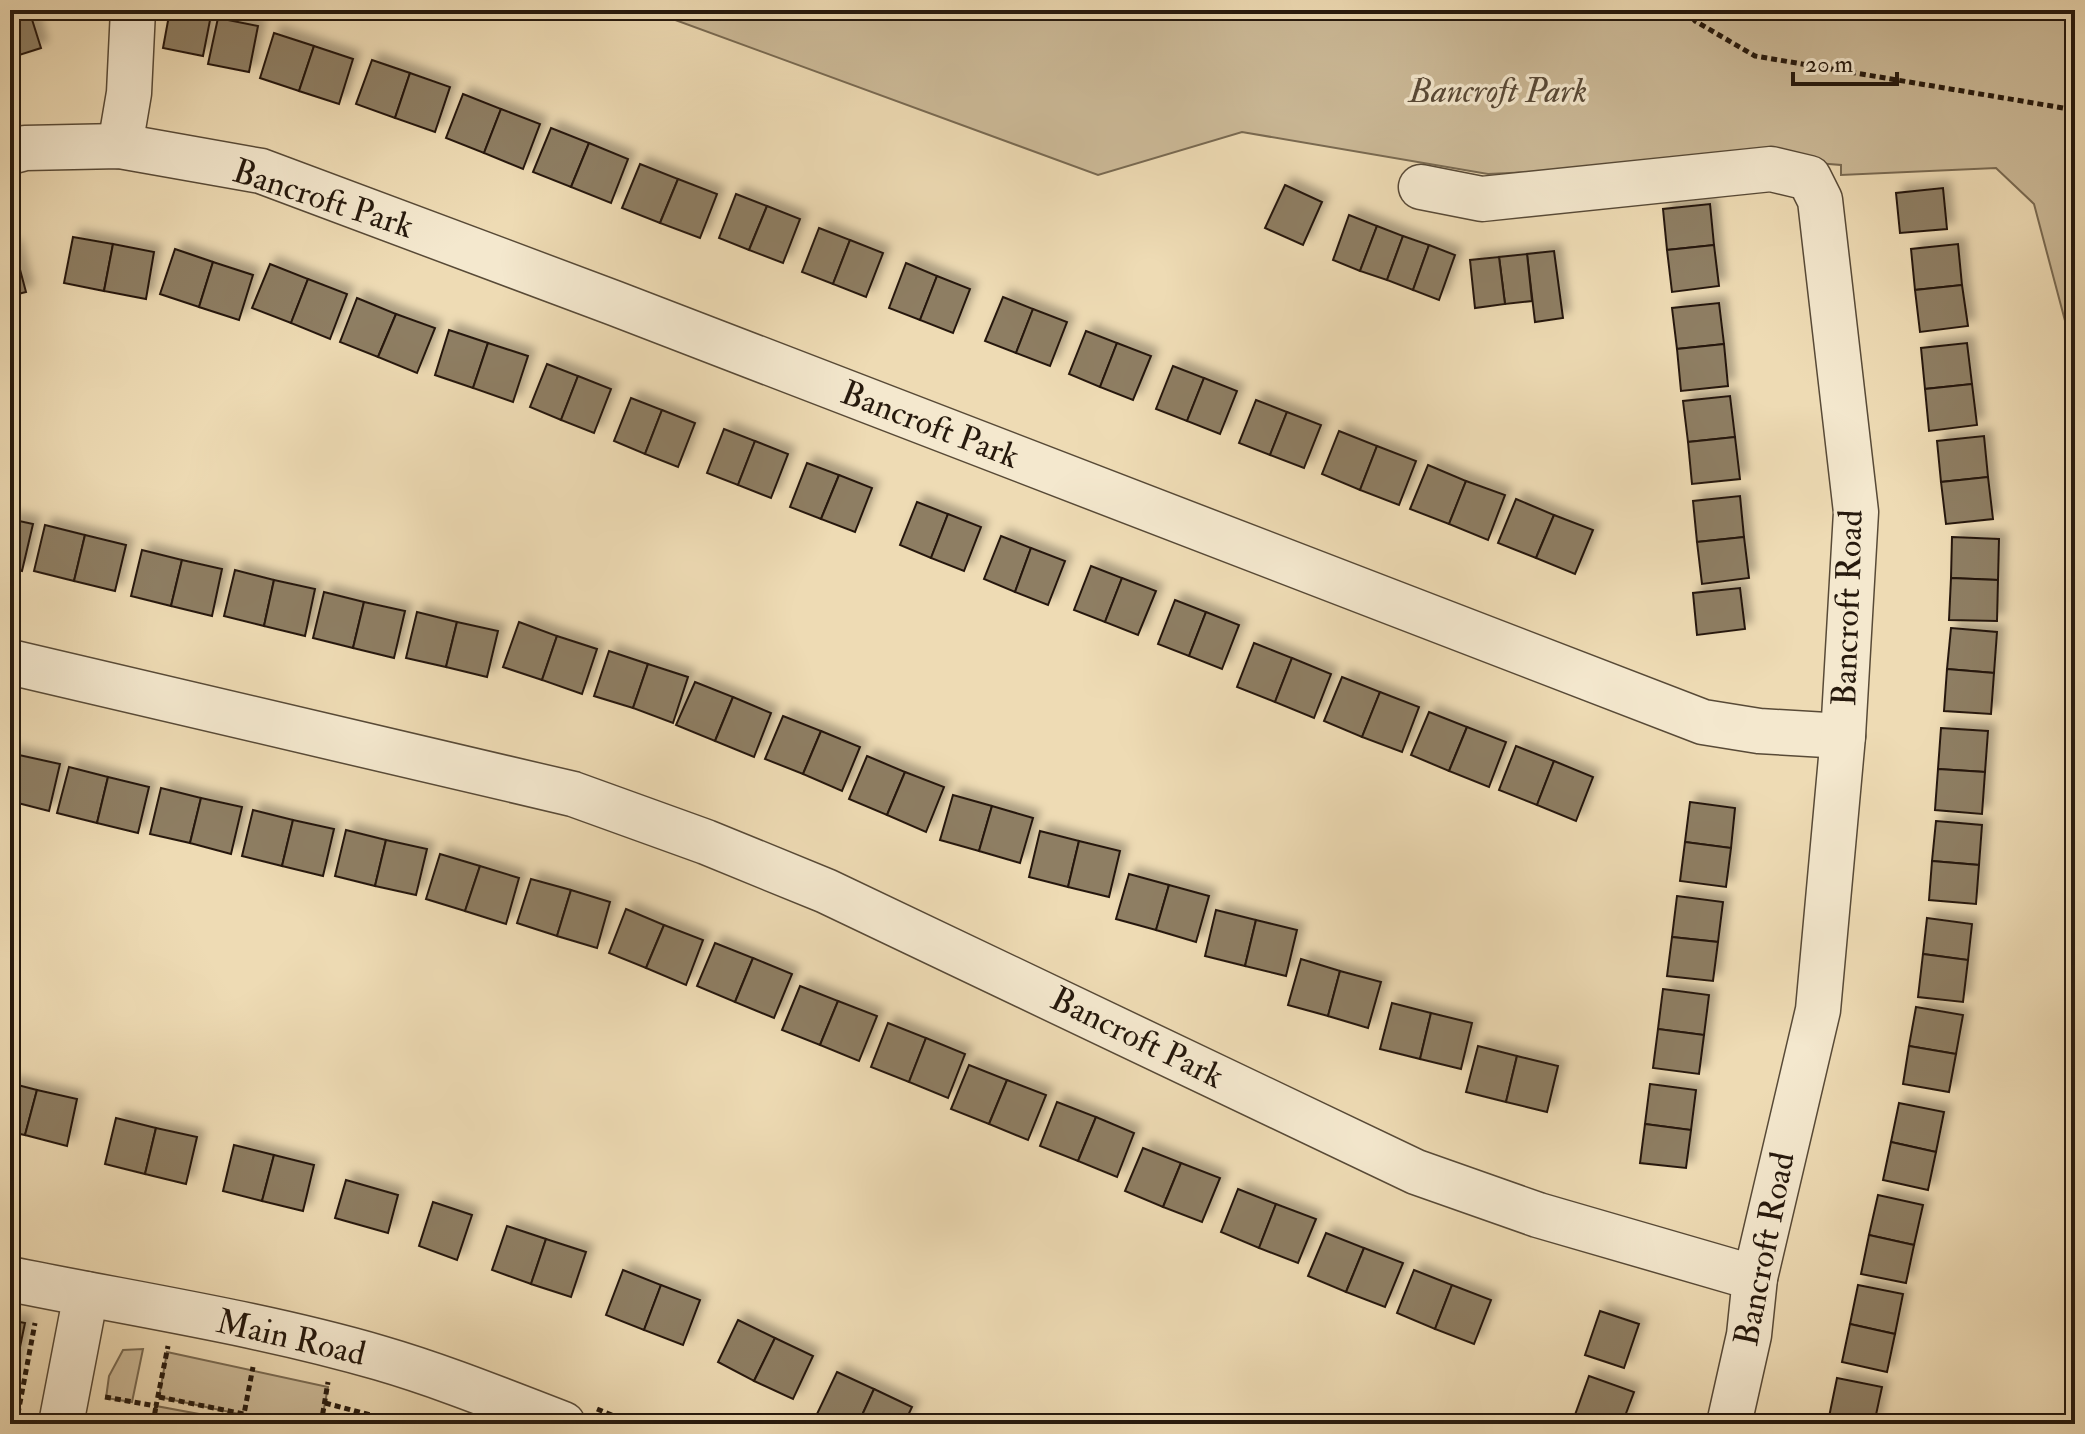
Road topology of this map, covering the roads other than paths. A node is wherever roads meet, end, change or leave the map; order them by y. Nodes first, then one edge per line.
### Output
1 (133, 10) edge
2 (120, 146) junction
3 (10, 152) edge
4 (1421, 187) dead end
5 (10, 662) edge
6 (1843, 736) junction
7 (1755, 1278) junction
8 (86, 1294) junction
9 (23, 1295) edge
10 (61, 1424) edge
11 (563, 1424) edge
12 (1729, 1424) edge

1 - 2 street
2 - 3 street, Bancroft Park
2 - 6 street, Bancroft Park
4 - 6 street, Bancroft Road
5 - 7 street, Bancroft Park
6 - 7 street, Bancroft Road
7 - 12 street, Bancroft Road
8 - 9 street, Main Road
8 - 10 street
8 - 11 street, Main Road

